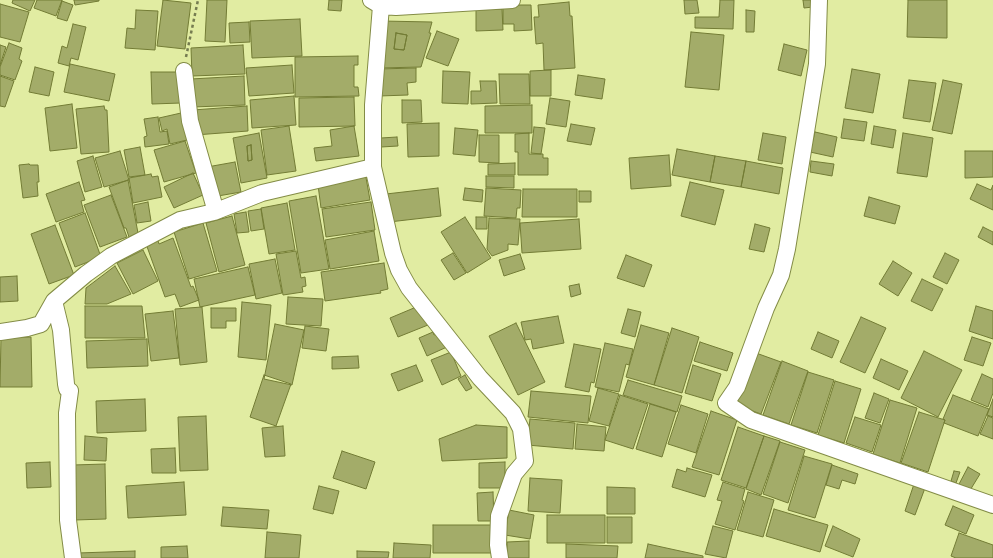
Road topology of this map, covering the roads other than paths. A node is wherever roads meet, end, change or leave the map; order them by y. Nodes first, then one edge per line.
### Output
1 (512, 0) edge
2 (819, 0) edge
3 (472, 2) edge
4 (376, 3) edge
5 (184, 71) road end
6 (373, 167) junction
7 (214, 212) junction
8 (54, 301) junction
9 (0, 332) edge
10 (993, 505) edge
11 (73, 558) edge
12 (500, 558) edge

1 - 3 street
2 - 10 street
3 - 4 street
4 - 6 street
5 - 7 street
6 - 7 street
6 - 12 street
7 - 8 street
8 - 9 street
8 - 11 street

